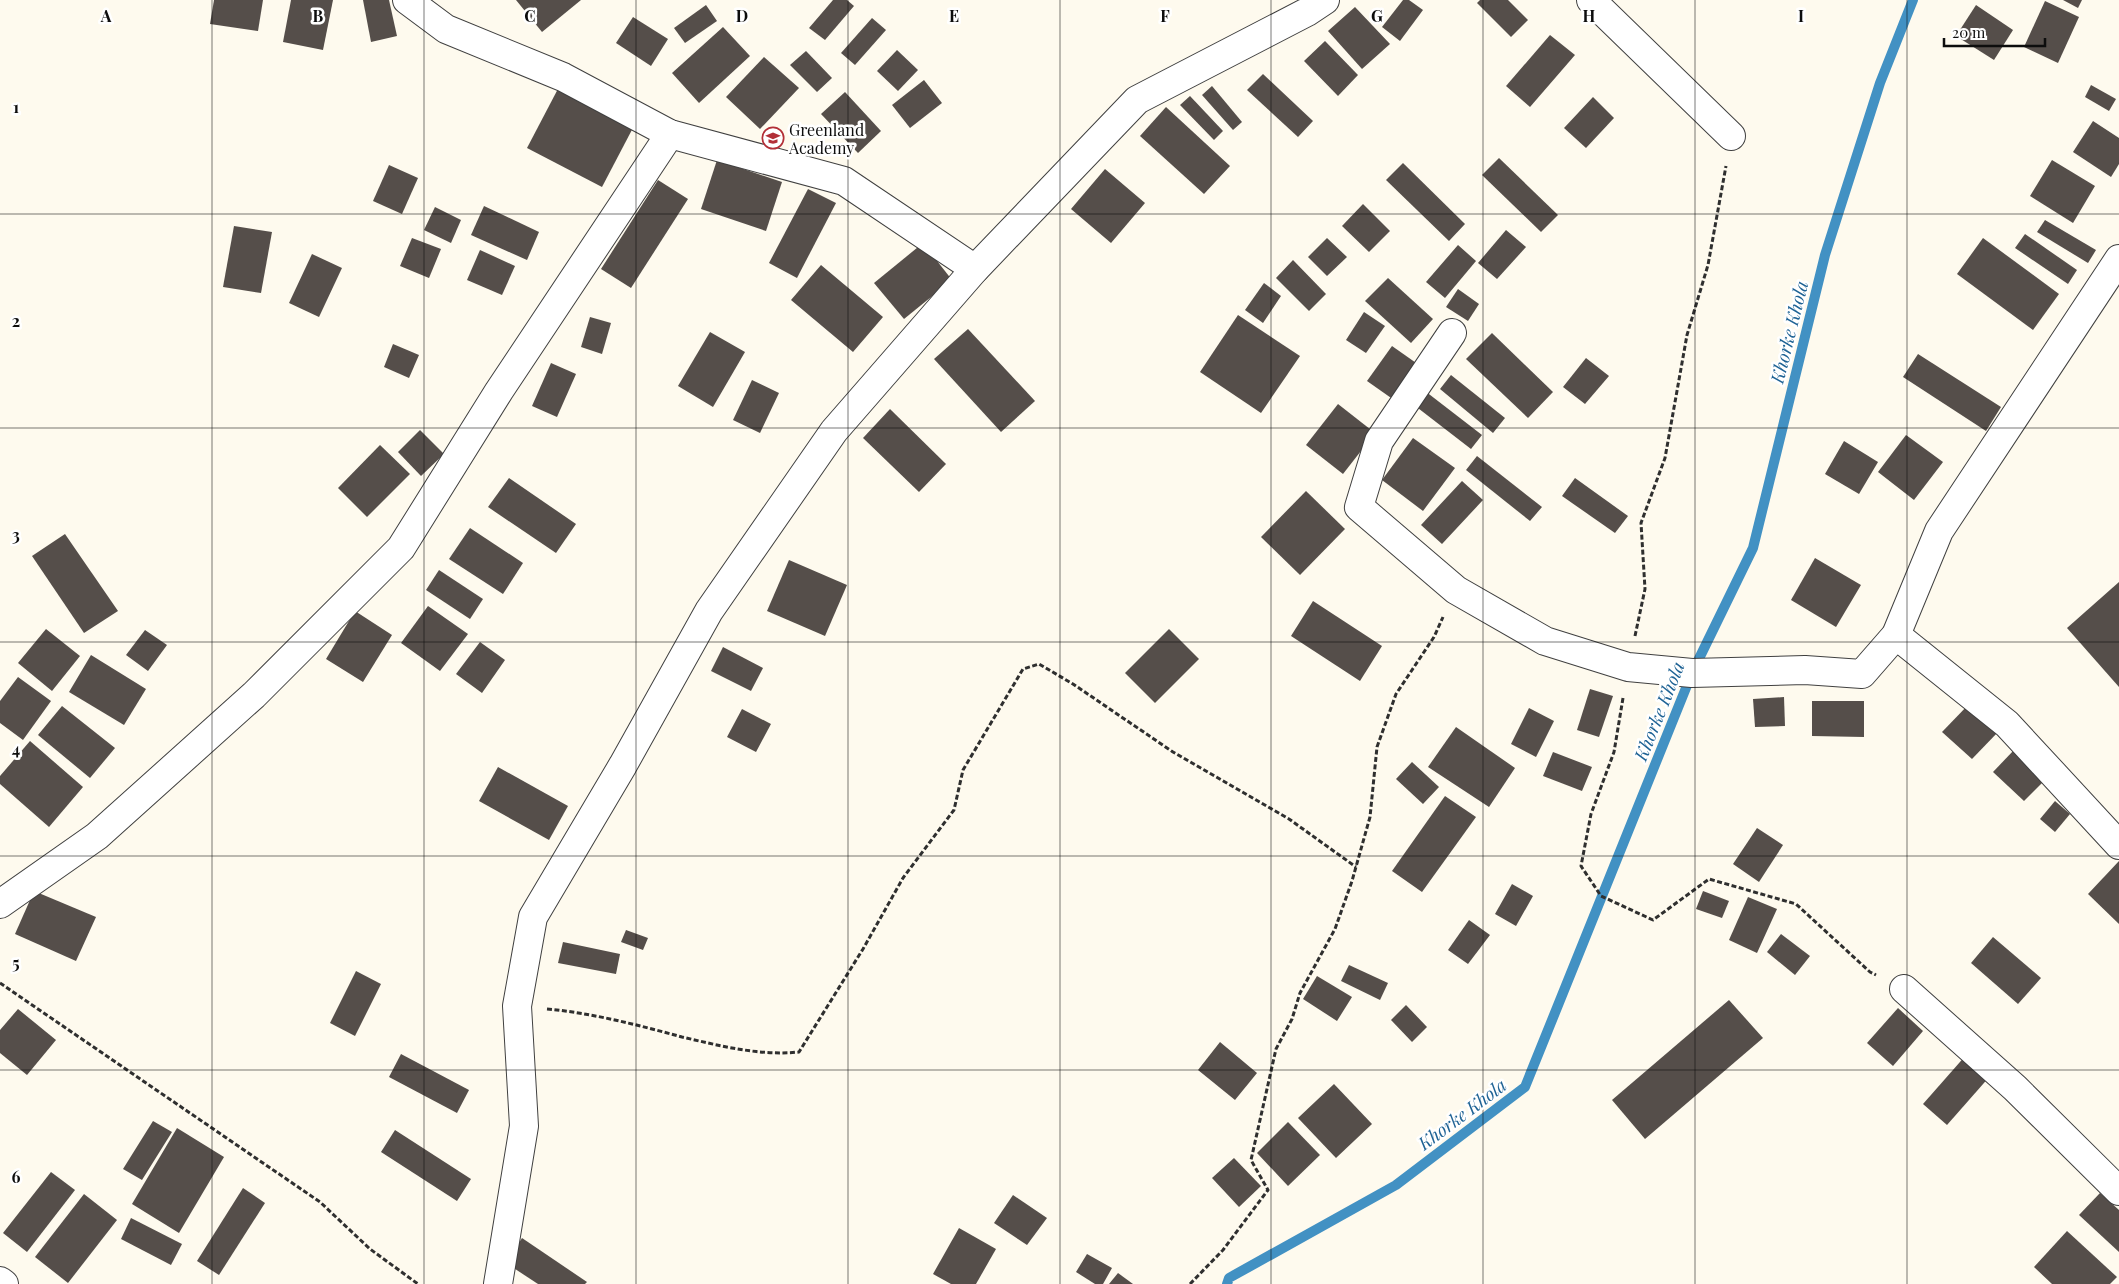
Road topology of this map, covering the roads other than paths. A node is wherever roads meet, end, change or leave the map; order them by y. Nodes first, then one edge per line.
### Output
1 (407, 0) edge
2 (1325, 0) edge
3 (1591, 0) edge
4 (670, 134) junction
5 (1731, 136) road end
6 (2119, 259) edge
7 (975, 269) junction
8 (1452, 333) dead end
9 (1896, 635) junction
10 (2119, 845) edge
11 (0, 904) edge
12 (1904, 990) road end
13 (2119, 1192) edge
14 (0, 1281) edge
15 (4, 1284) edge
16 (498, 1284) edge

1 - 4 street
2 - 7 street
3 - 5 street
4 - 7 street
4 - 11 street
6 - 9 street
7 - 16 street
8 - 9 street
9 - 10 street
12 - 13 street
14 - 15 street

